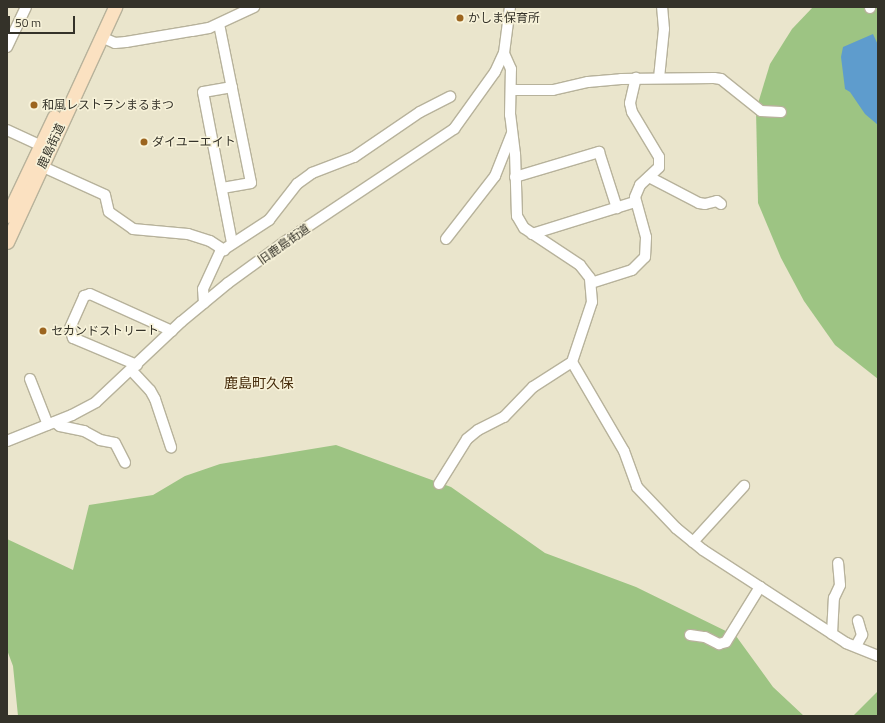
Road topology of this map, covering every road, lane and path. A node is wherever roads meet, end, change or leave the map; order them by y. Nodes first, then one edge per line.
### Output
1 (26, 7) edge
2 (105, 7) edge
3 (115, 7) edge
4 (254, 7) edge
5 (510, 7) edge
6 (662, 7) edge
7 (219, 24) junction
8 (101, 37) junction
9 (7, 47) edge
10 (504, 53) junction
11 (636, 78) junction
12 (659, 78) junction
13 (232, 87) junction
14 (512, 90) junction
15 (450, 97) dead end
16 (781, 112) dead end
17 (7, 130) edge
18 (512, 133) junction
19 (45, 148) junction
20 (41, 166) junction
21 (515, 177) junction
22 (649, 177) junction
23 (222, 188) junction
24 (635, 202) junction
25 (721, 204) dead end
26 (617, 208) junction
27 (7, 216) edge
28 (532, 234) junction
29 (446, 239) dead end
30 (7, 242) edge
31 (232, 243) junction
32 (224, 250) junction
33 (591, 283) junction
34 (204, 303) junction
35 (172, 331) junction
36 (572, 362) junction
37 (134, 368) junction
38 (30, 379) dead end
39 (51, 423) junction
40 (7, 441) edge
41 (171, 447) dead end
42 (125, 463) dead end
43 (439, 484) dead end
44 (744, 486) dead end
45 (693, 542) junction
46 (838, 563) dead end
47 (760, 587) junction
48 (858, 621) dead end
49 (832, 634) junction
50 (690, 635) dead end
51 (856, 646) junction
52 (878, 656) edge

1 - 9 street
2 - 19 main road
3 - 8 main road, 鹿島街道
4 - 7 street
5 - 10 street, 旧鹿島街道
6 - 12 street
7 - 8 street
7 - 13 street
8 - 19 main road, 鹿島街道
10 - 14 street
10 - 34 street, 旧鹿島街道
11 - 12 street
11 - 14 street
11 - 22 street
12 - 16 street
13 - 23 street
13 - 23 street
14 - 18 street
15 - 31 street
17 - 19 street
18 - 21 street
18 - 29 street
19 - 20 main road, 鹿島街道
19 - 27 main road
20 - 30 main road, 鹿島街道
20 - 32 street
21 - 26 street
21 - 28 street
22 - 24 street
22 - 25 street
23 - 31 street
24 - 26 street
24 - 33 street
26 - 28 street
28 - 33 street
31 - 32 street
32 - 34 street
33 - 36 street
34 - 35 street, 旧鹿島街道
35 - 37 street, 旧鹿島街道
35 - 37 street
36 - 43 street
36 - 45 street
37 - 39 street, 旧鹿島街道
37 - 41 street
38 - 39 street
39 - 40 street, 旧鹿島街道
39 - 42 street
44 - 45 street
45 - 47 street
46 - 49 street
47 - 49 street
47 - 50 street
48 - 51 street
49 - 51 street
51 - 52 street

